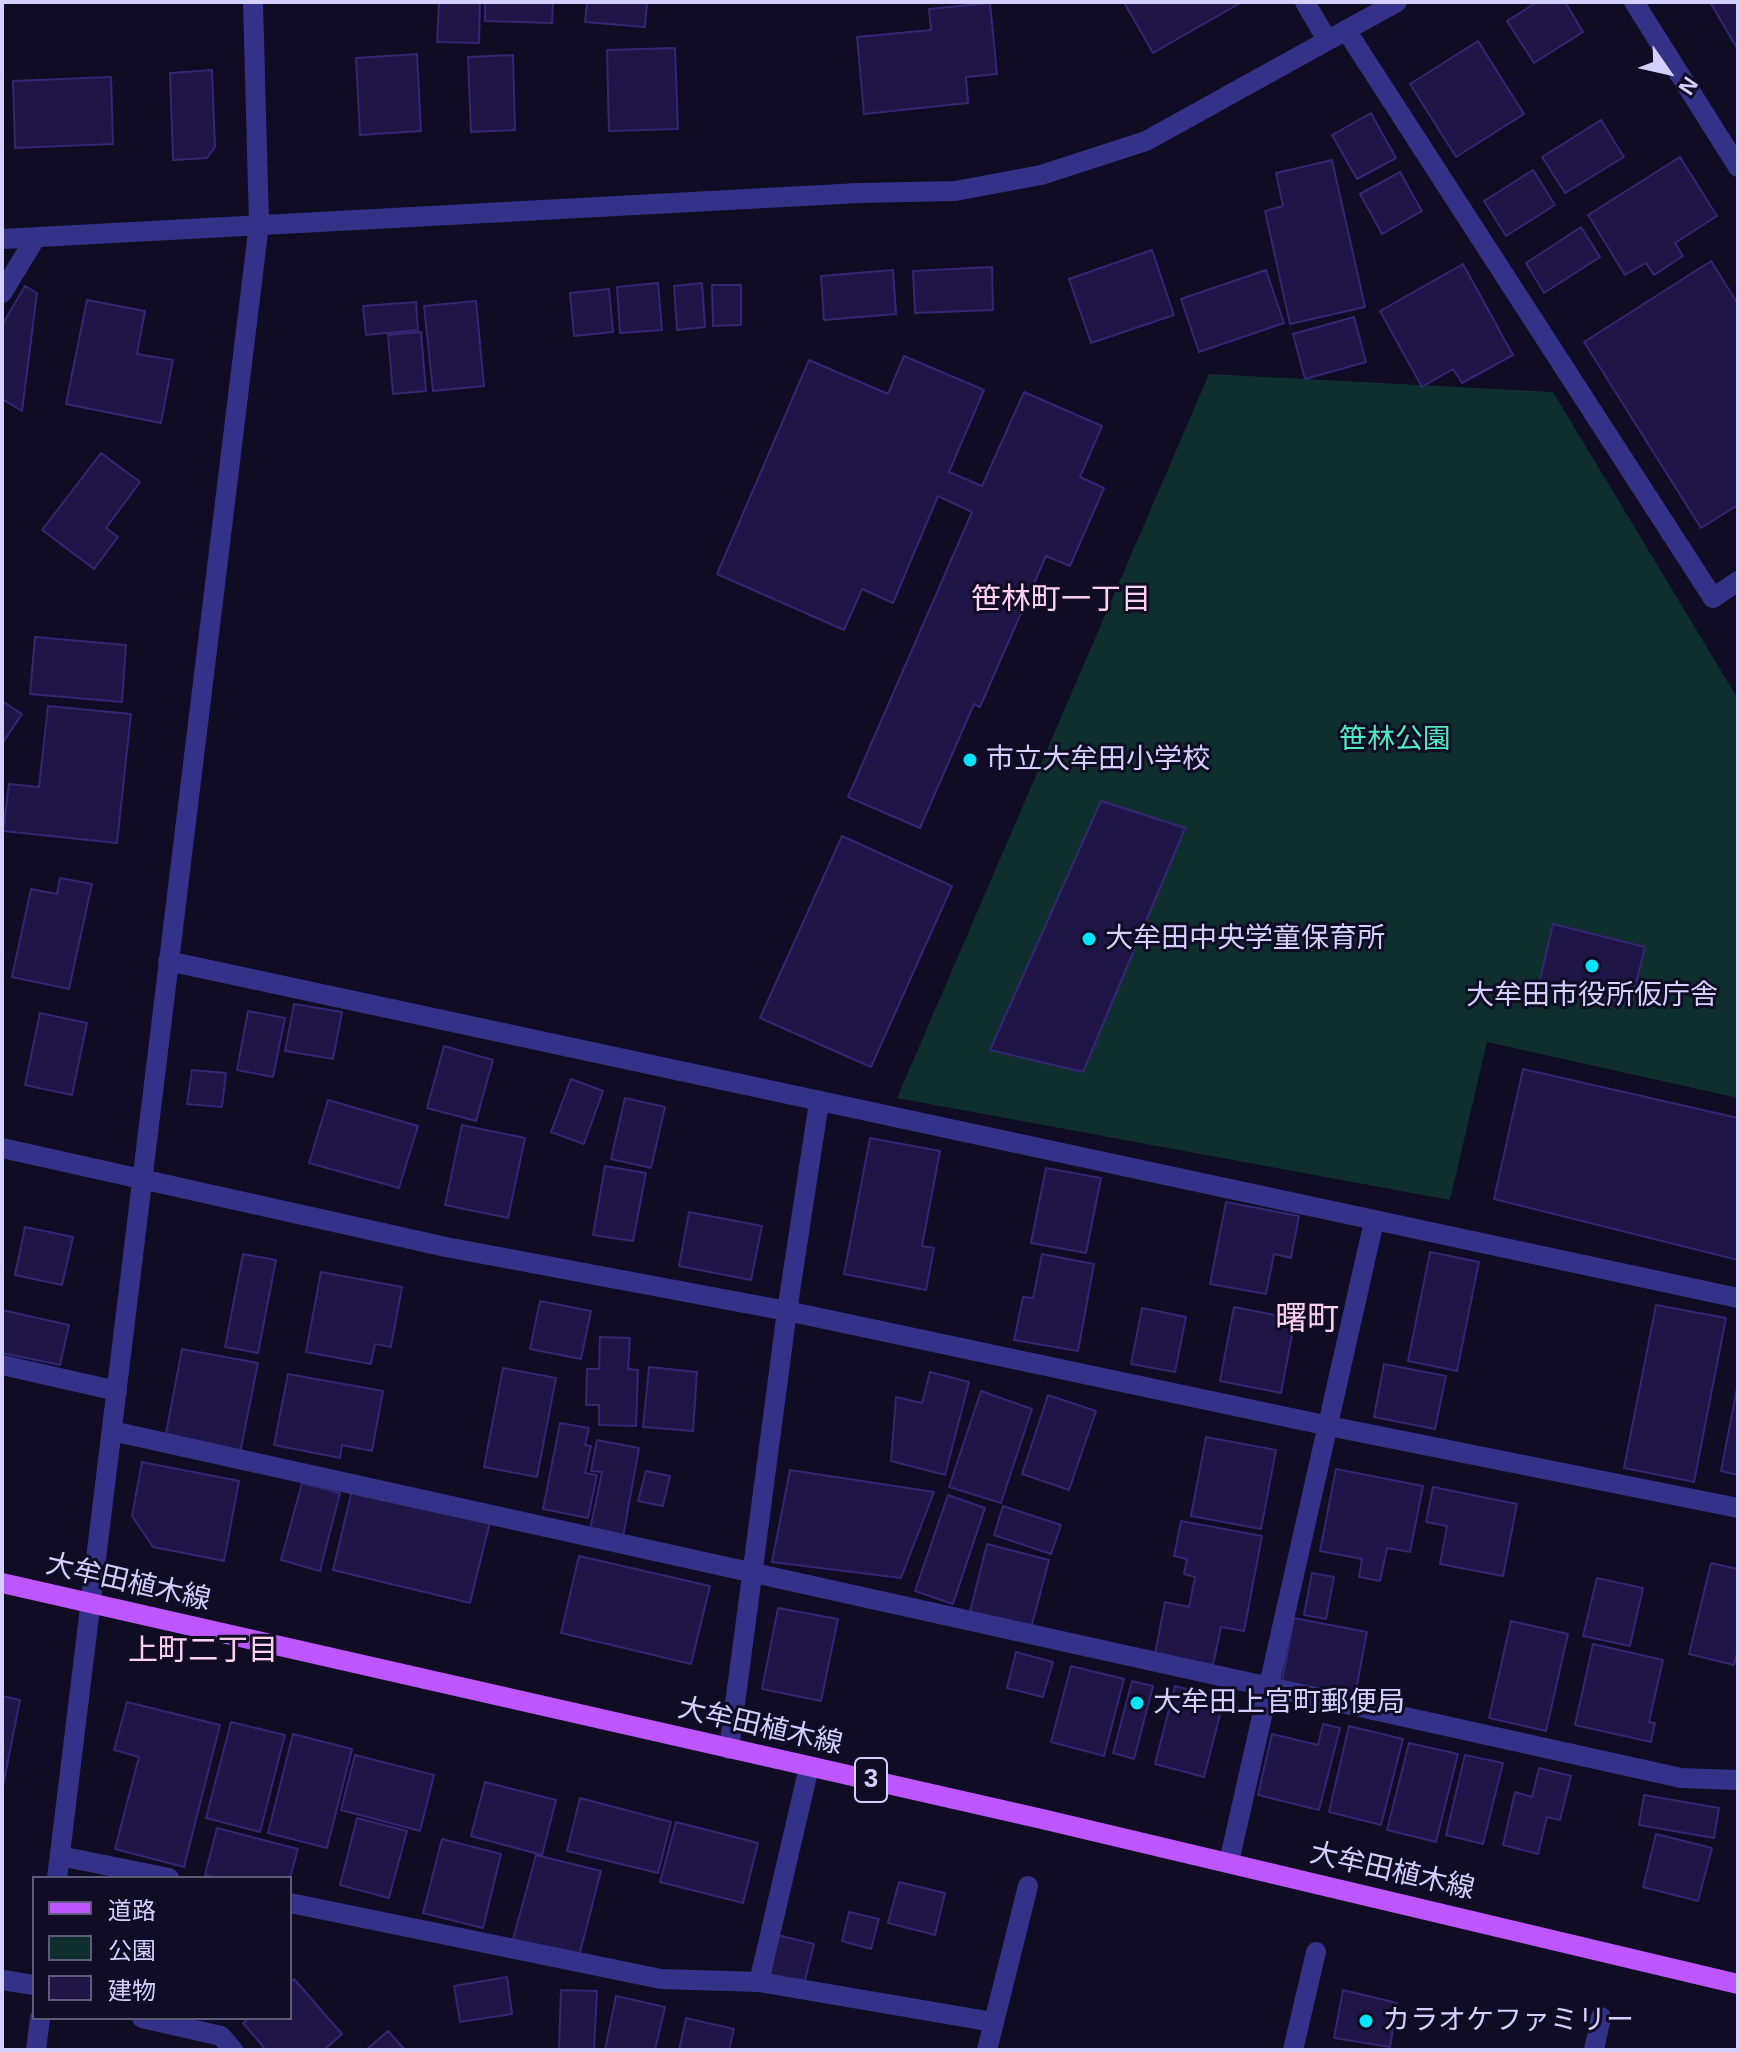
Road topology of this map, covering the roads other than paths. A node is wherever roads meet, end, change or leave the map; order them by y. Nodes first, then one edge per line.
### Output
1 (253, 2) edge
2 (1305, 2) edge
3 (1397, 2) edge
4 (1634, 2) edge
5 (1346, 30) junction
6 (1327, 40) junction
7 (1738, 167) edge
8 (259, 224) junction
9 (36, 237) junction
10 (2, 239) edge
11 (2, 293) edge
12 (1738, 581) edge
13 (168, 961) junction
14 (819, 1102) junction
15 (2, 1148) edge
16 (142, 1181) junction
17 (1374, 1221) junction
18 (1738, 1298) edge
19 (787, 1311) junction
20 (2, 1365) edge
21 (117, 1391) junction
22 (1329, 1426) junction
23 (112, 1431) junction
24 (1738, 1508) edge
25 (752, 1574) junction
26 (2, 1583) edge
27 (92, 1603) junction
28 (1269, 1687) junction
29 (729, 1749) junction
30 (809, 1767) junction
31 (1738, 1780) edge
32 (60, 1856) junction
33 (1229, 1862) junction
34 (57, 1876) edge
35 (159, 1876) edge
36 (1028, 1886) dead end
37 (292, 1903) edge
38 (1316, 1952) dead end
39 (2, 1980) edge
40 (759, 1982) junction
41 (1738, 1984) edge
42 (32, 1985) edge
43 (1601, 2017) dead end
44 (40, 2020) edge
45 (151, 2020) edge
46 (993, 2022) junction
47 (36, 2050) edge
48 (233, 2050) edge
49 (987, 2050) edge
50 (1293, 2050) edge
51 (1594, 2050) edge

1 - 8 street
2 - 6 street
3 - 5 street
4 - 7 street
5 - 6 street
5 - 12 street
6 - 8 street
8 - 9 street
8 - 13 street
9 - 10 street
9 - 11 street
13 - 14 street
13 - 16 street
14 - 17 street
14 - 19 street
15 - 16 street
16 - 19 street
16 - 21 street
17 - 18 street
17 - 22 street
19 - 22 street
19 - 25 street
20 - 21 street
21 - 23 street
22 - 24 street
22 - 28 street
23 - 25 street
23 - 27 street
25 - 28 street
25 - 29 street
26 - 27 main road, 大牟田植木線 / 3
27 - 29 main road, 大牟田植木線 / 3
27 - 32 street
28 - 31 street
28 - 33 street
29 - 30 main road, 大牟田植木線 / 3
30 - 33 main road, 大牟田植木線 / 3
30 - 40 street
32 - 34 street
32 - 35 street
33 - 41 main road, 大牟田植木線 / 3
36 - 46 street
37 - 40 street
38 - 50 street
39 - 42 street
40 - 46 street
43 - 51 street
44 - 47 street
45 - 48 street
46 - 49 street

